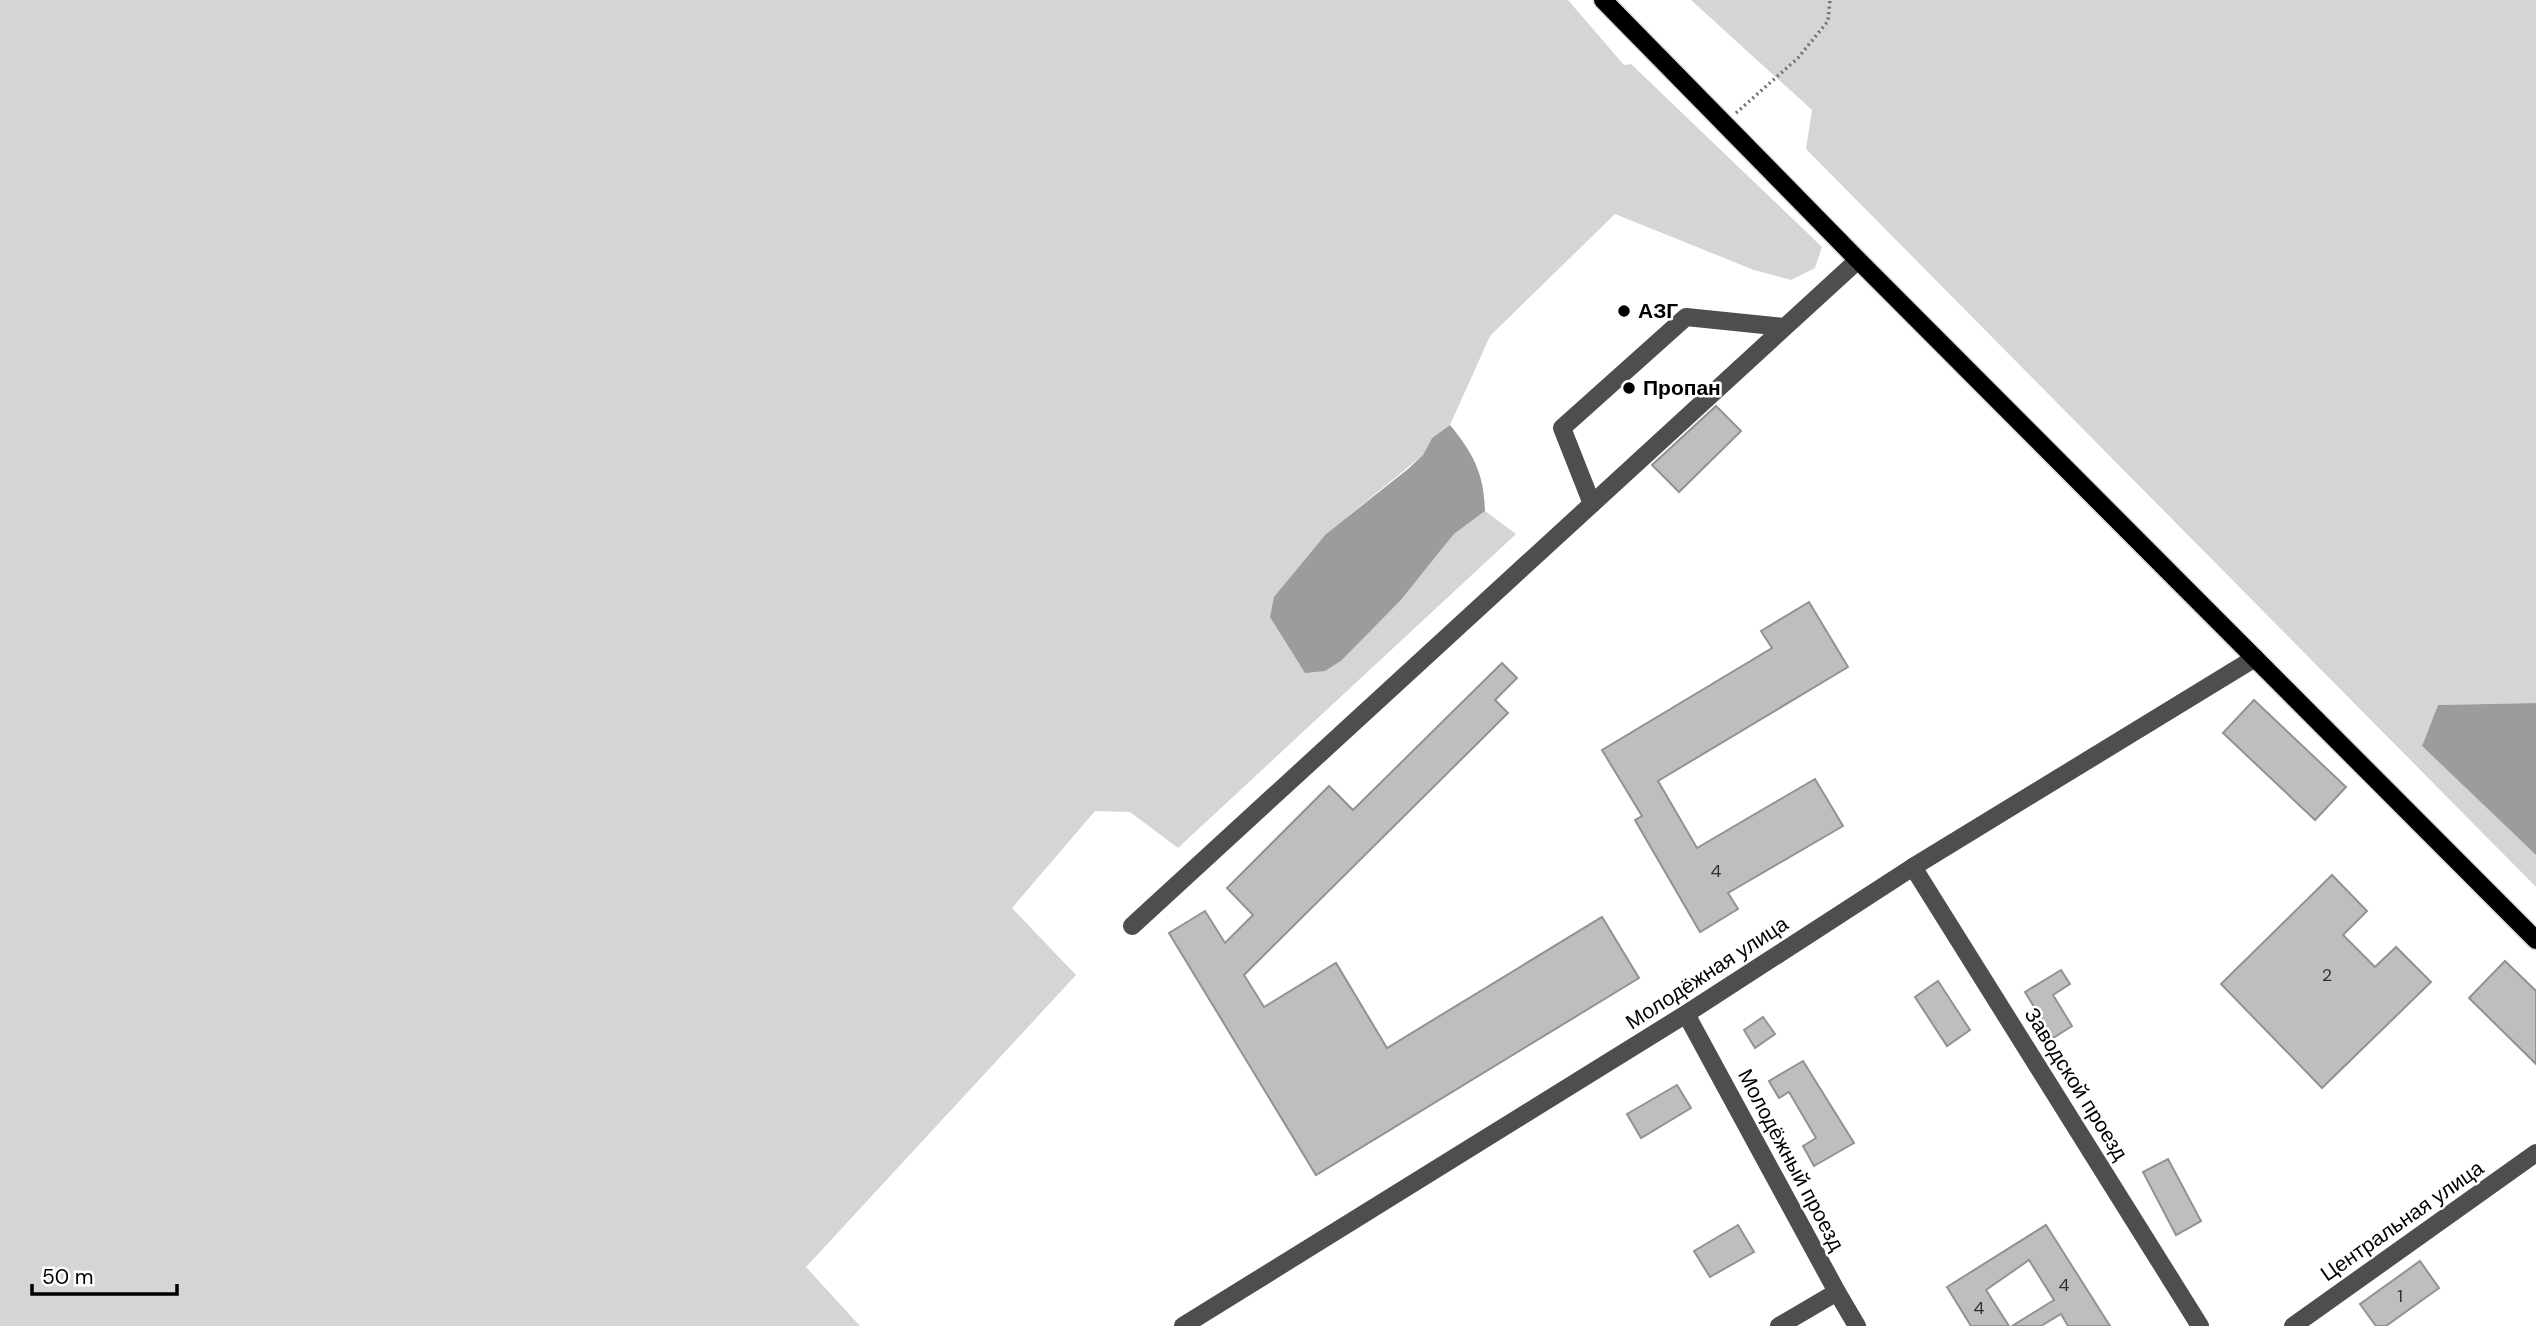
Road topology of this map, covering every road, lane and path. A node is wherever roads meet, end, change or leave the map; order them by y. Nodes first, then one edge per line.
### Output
1 (1603, 0) edge
2 (1830, 0) edge
3 (1725, 124) junction
4 (1858, 260) junction
5 (1784, 327) junction
6 (1592, 504) junction
7 (2255, 658) junction
8 (1913, 867) junction
9 (1132, 926) dead end
10 (2536, 940) edge
11 (1686, 1014) junction
12 (2536, 1153) edge
13 (1837, 1293) junction
14 (1183, 1326) edge
15 (1779, 1326) edge
16 (1857, 1326) edge
17 (2200, 1326) edge
18 (2293, 1326) edge

1 - 3 main road
2 - 3 path
3 - 4 main road
4 - 5 street
4 - 7 main road
5 - 6 street
5 - 6 street
6 - 9 street
7 - 8 street, Молодёжная улица
7 - 10 main road
8 - 11 street, Молодёжная улица
8 - 17 street, Заводской проезд
11 - 13 street, Молодёжный проезд
11 - 14 street, Молодёжная улица
12 - 18 street, Центральная улица
13 - 15 street
13 - 16 street, Молодёжный проезд

